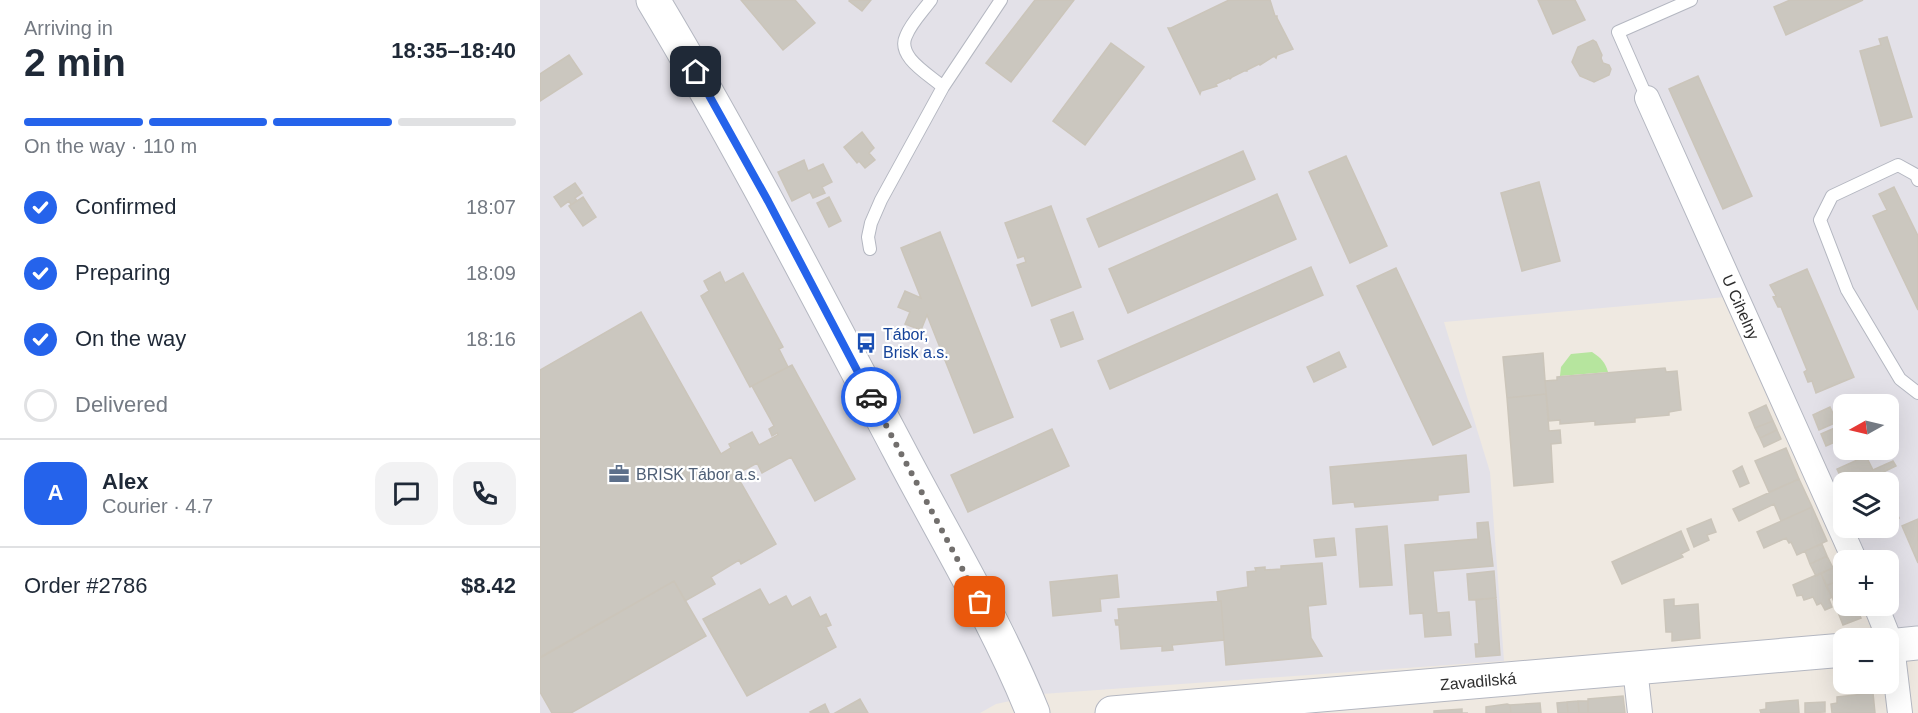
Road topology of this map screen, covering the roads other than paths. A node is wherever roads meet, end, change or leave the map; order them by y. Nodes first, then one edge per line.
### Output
1 (653, 0) edge
2 (931, 0) edge
3 (1001, 0) edge
4 (1692, 0) edge
5 (943, 87) junction
6 (1647, 98) joint
7 (1918, 180) edge
8 (870, 249) dead end
9 (1918, 393) edge
10 (1850, 550) edge
11 (1899, 645) edge
12 (1833, 651) edge
13 (1635, 668) junction
14 (1338, 703) edge
15 (1033, 713) edge
16 (1112, 713) edge
17 (1640, 713) edge
18 (1900, 713) edge

1 - 15 main road
2 - 5 lane
3 - 5 lane
4 - 6 lane, U Cihelny
5 - 8 lane
6 - 10 street, U Cihelny
7 - 9 lane
11 - 18 street
12 - 13 main road, Zavadilská
13 - 14 main road, Zavadilská
13 - 17 street
14 - 16 main road, Zavadilská

